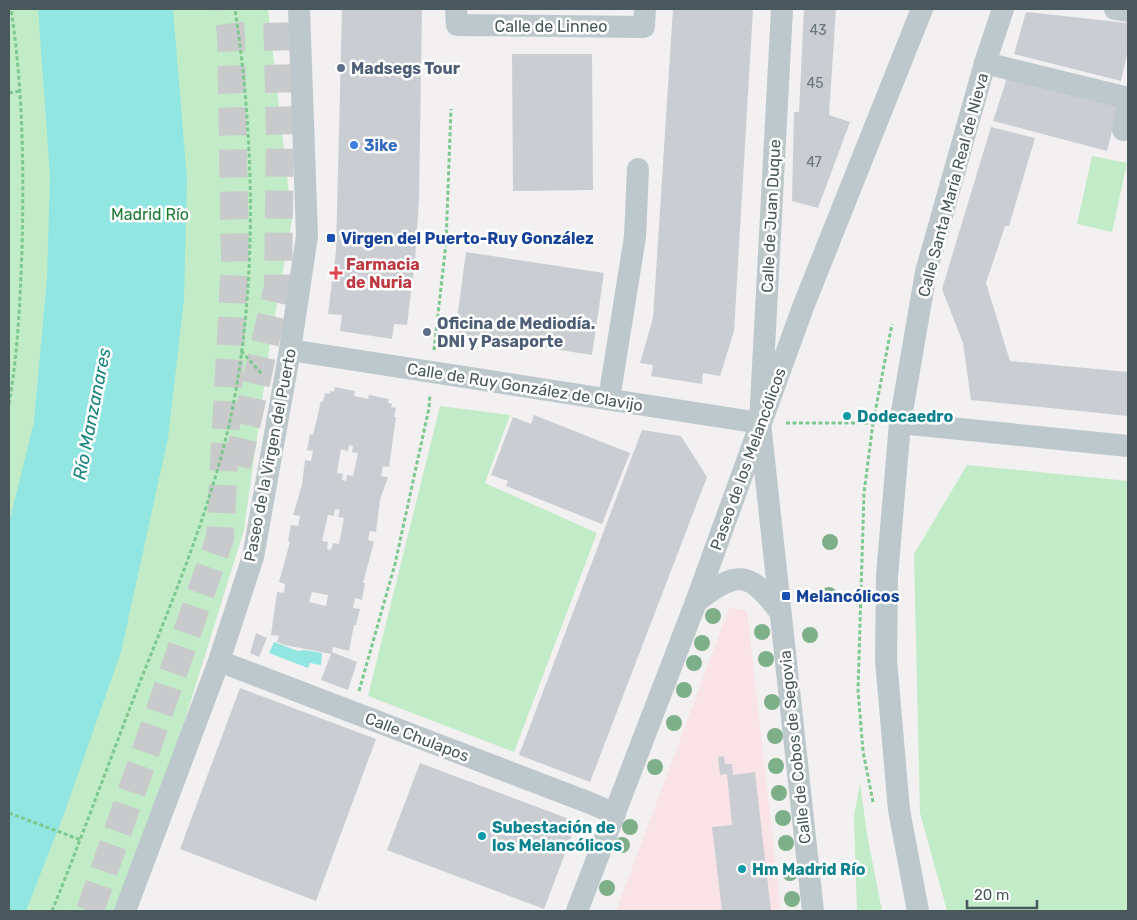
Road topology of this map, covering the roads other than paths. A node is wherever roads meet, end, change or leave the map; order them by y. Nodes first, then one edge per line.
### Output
1 (299, 9) edge
2 (456, 9) edge
3 (645, 9) edge
4 (782, 9) edge
5 (922, 9) edge
6 (1003, 9) edge
7 (1115, 9) edge
8 (1128, 11) edge
9 (985, 63) junction
10 (1128, 98) edge
11 (1128, 105) edge
12 (1123, 130) dead end
13 (638, 168) dead end
14 (290, 350) junction
15 (608, 400) junction
16 (760, 423) junction
17 (900, 423) junction
18 (1128, 446) edge
19 (696, 602) junction
20 (781, 613) junction
21 (219, 661) junction
22 (614, 814) junction
23 (124, 911) edge
24 (577, 911) edge
25 (813, 911) edge
26 (918, 911) edge

1 - 14 street, Paseo de la Virgen del Puerto
2 - 3 street, Calle de Linneo
4 - 16 street, Calle de Juan Duque
5 - 16 street, Paseo de los Melancólicos
6 - 9 street, Calle Santa María Real de Nieva
7 - 8 street
9 - 10 street
9 - 17 street, Calle Santa María Real de Nieva
11 - 12 street
13 - 15 street
14 - 15 street, Calle de Ruy González de Clavijo
14 - 21 street, Paseo de la Virgen del Puerto
15 - 16 street, Calle de Ruy González de Clavijo
16 - 19 street, Paseo de los Melancólicos
16 - 20 street, Calle de Cobos de Segovia
17 - 18 street
17 - 26 street, Calle Santa María Real de Nieva
19 - 20 street
19 - 22 street, Paseo de los Melancólicos
20 - 25 street, Calle de Cobos de Segovia
21 - 22 street, Calle Chulapos
21 - 23 street, Paseo de la Virgen del Puerto
22 - 24 street, Paseo de los Melancólicos

